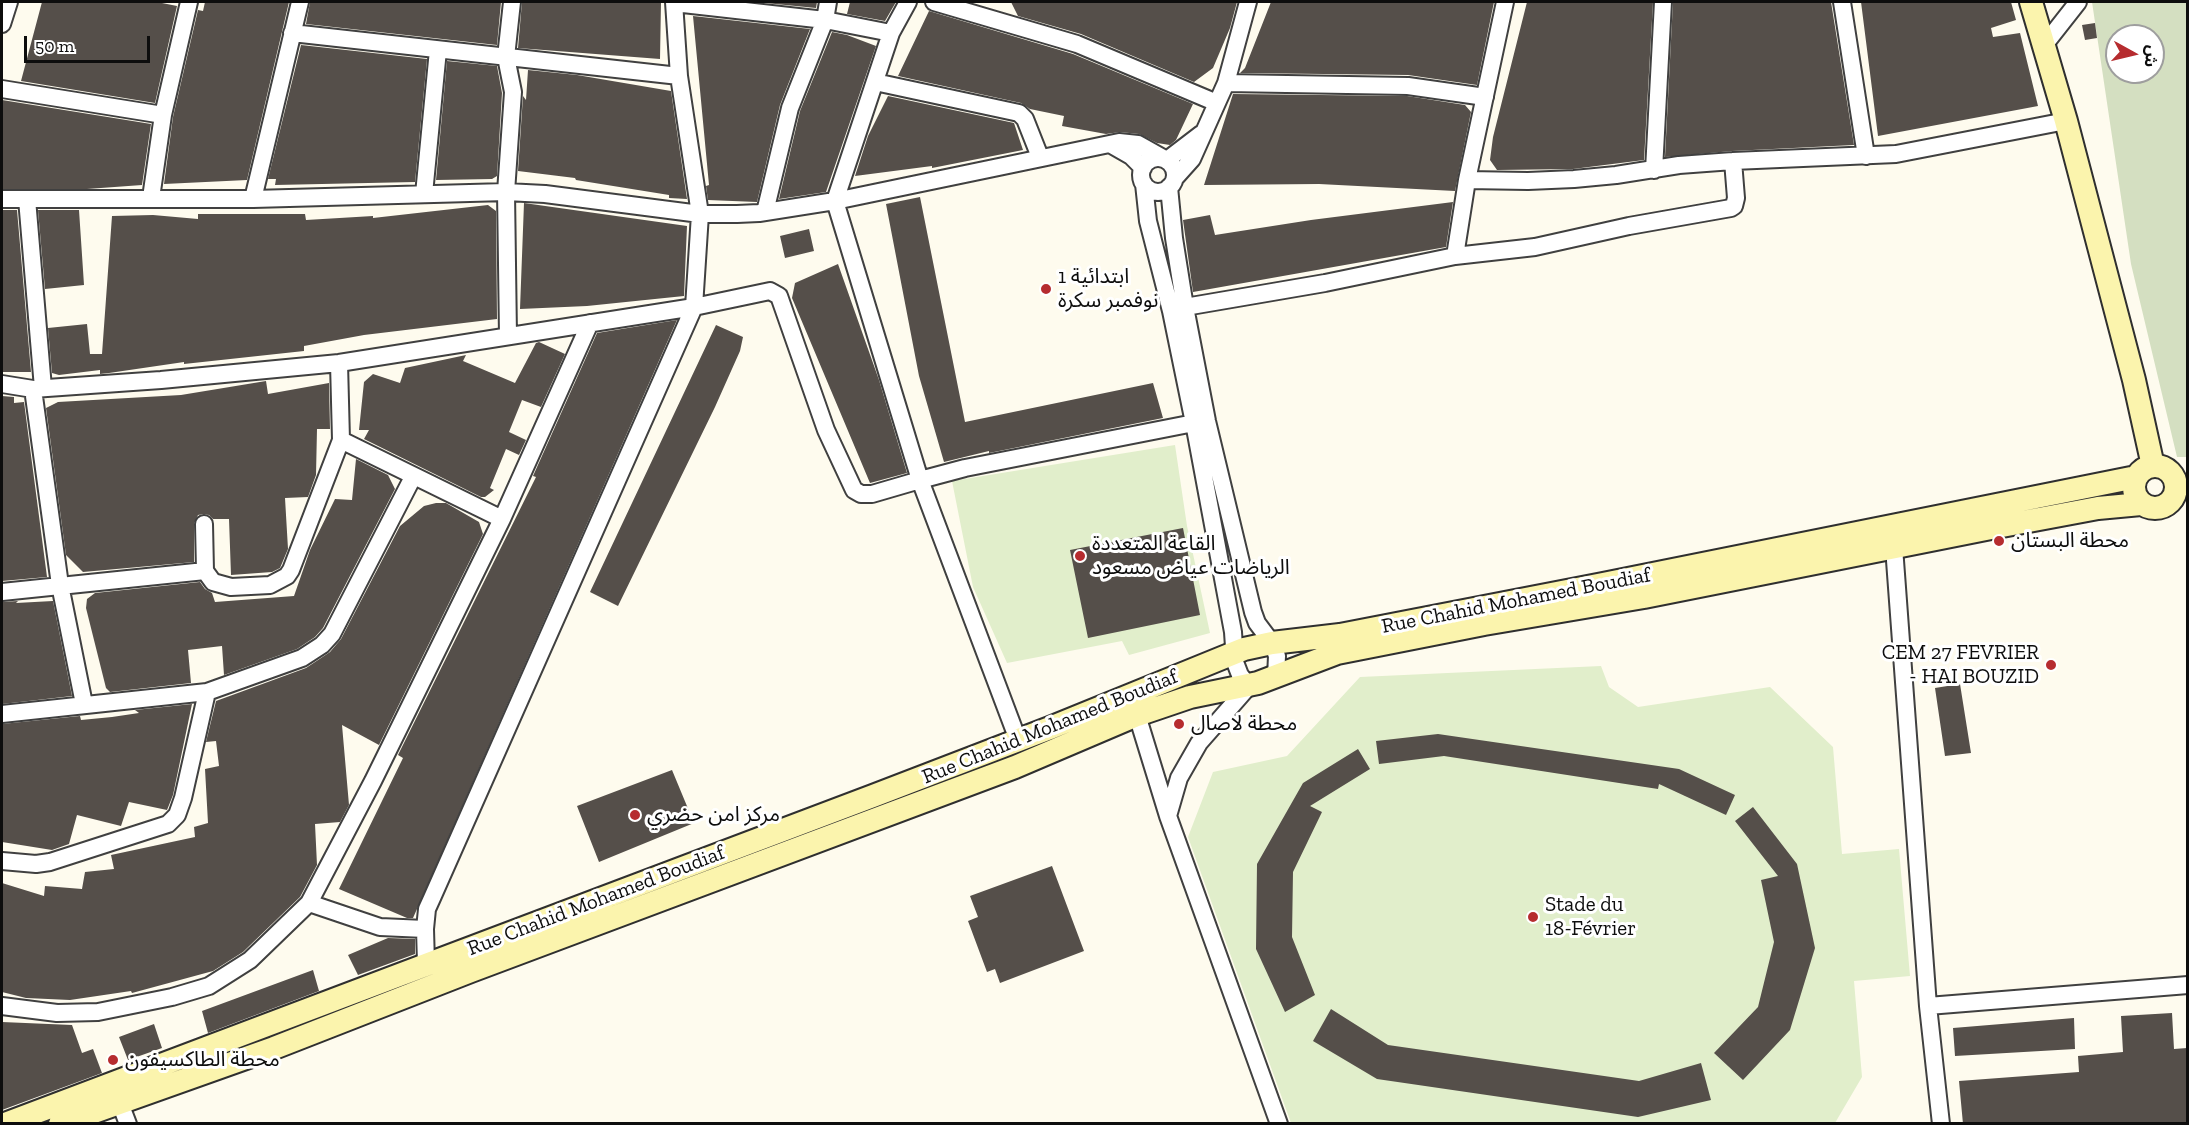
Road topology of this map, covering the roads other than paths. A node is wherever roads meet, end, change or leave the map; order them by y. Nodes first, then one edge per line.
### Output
1 (9, 2) edge
2 (189, 2) edge
3 (300, 2) edge
4 (512, 2) edge
5 (674, 2) edge
6 (828, 2) edge
7 (908, 2) edge
8 (933, 2) edge
9 (1248, 2) edge
10 (1505, 2) edge
11 (1663, 2) edge
12 (1842, 2) edge
13 (2031, 2) edge
14 (2078, 2) edge
15 (825, 20) junction
16 (2, 24) edge
17 (292, 33) junction
18 (891, 33) junction
19 (2044, 44) junction
20 (438, 50) junction
21 (506, 57) junction
22 (679, 76) junction
23 (875, 82) junction
24 (1226, 83) junction
25 (2, 89) edge
26 (1485, 97) junction
27 (1217, 103) junction
28 (163, 116) junction
29 (2066, 121) junction
30 (1202, 134) junction
31 (1110, 143) junction
32 (1866, 156) junction
33 (1040, 158) junction
34 (1165, 159) junction
35 (1733, 161) junction
36 (1654, 170) junction
37 (1144, 176) junction
38 (1467, 180) junction
39 (1172, 183) junction
40 (506, 192) junction
41 (424, 194) junction
42 (151, 198) junction
43 (2, 199) edge
44 (27, 199) junction
45 (253, 199) junction
46 (835, 201) junction
47 (765, 212) junction
48 (700, 214) junction
49 (1455, 256) junction
50 (694, 307) junction
51 (1185, 307) junction
52 (590, 323) junction
53 (508, 336) junction
54 (339, 363) junction
55 (2, 384) edge
56 (38, 389) junction
57 (1194, 423) junction
58 (340, 440) junction
59 (2144, 471) junction
60 (413, 477) junction
61 (2181, 478) edge
62 (920, 480) junction
63 (2178, 503) edge
64 (2141, 504) junction
65 (501, 519) junction
66 (204, 524) dead end
67 (1894, 547) junction
68 (205, 571) junction
69 (60, 585) junction
70 (2, 592) edge
71 (1272, 643) junction
72 (1234, 653) junction
73 (1276, 677) junction
74 (1249, 686) junction
75 (207, 692) junction
76 (84, 704) junction
77 (2, 714) edge
78 (1137, 715) junction
79 (1018, 740) junction
80 (1168, 816) junction
81 (2, 861) edge
82 (309, 903) junction
83 (425, 929) junction
84 (426, 964) junction
85 (2187, 985) edge
86 (2, 1006) edge
87 (1929, 1006) junction
88 (124, 1113) edge
89 (5, 1124) edge
90 (60, 1124) edge
91 (1279, 1124) edge
92 (1941, 1124) edge

1 - 16 street
2 - 28 street
3 - 17 street
4 - 21 street
5 - 15 street
5 - 22 street
6 - 15 street
7 - 18 street
8 - 27 street
9 - 24 street
10 - 26 street
11 - 36 street
12 - 32 street
13 - 19 main road
14 - 19 street
15 - 18 street
15 - 47 street
17 - 20 street
17 - 45 street
18 - 23 street
19 - 29 main road
20 - 21 street
20 - 41 street
21 - 22 street
21 - 40 street
22 - 48 street
23 - 33 street
23 - 46 street
24 - 26 street
24 - 27 street
25 - 28 street
26 - 38 street
27 - 30 street
28 - 42 street
29 - 32 street
29 - 59 main road
30 - 34 street
30 - 39 street
31 - 33 street
31 - 34 street
31 - 37 street
32 - 35 street
33 - 46 street
34 - 37 street
34 - 39 street
35 - 36 street
35 - 49 street
36 - 38 street
37 - 39 street
37 - 57 street
38 - 49 street
39 - 51 street
40 - 41 street
40 - 48 street
40 - 53 street
41 - 45 street
42 - 44 street
42 - 45 street
43 - 44 street
44 - 56 street
46 - 47 street
46 - 62 street
47 - 48 street
48 - 50 street
49 - 51 street
50 - 52 street
50 - 62 street
50 - 83 street
51 - 71 street
52 - 53 street
52 - 65 street
53 - 54 street
54 - 56 street
54 - 58 street
55 - 56 street
56 - 69 street
57 - 62 street
57 - 72 street
58 - 60 street
58 - 68 street
59 - 61 main road
59 - 64 main road
59 - 71 main road, Rue Chahid Mohamed Boudiaf
60 - 65 street
60 - 75 street
61 - 63 main road
62 - 79 street
63 - 64 main road
64 - 67 main road, Rue Chahid Mohamed Boudiaf
65 - 82 street
66 - 68 street
67 - 73 main road, Rue Chahid Mohamed Boudiaf
67 - 87 street
68 - 69 street
69 - 70 street
69 - 76 street
71 - 72 main road, Rue Chahid Mohamed Boudiaf
71 - 73 street
72 - 74 street
72 - 79 main road, Rue Chahid Mohamed Boudiaf
73 - 74 main road, Rue Chahid Mohamed Boudiaf
74 - 78 main road, Rue Chahid Mohamed Boudiaf
74 - 80 street
75 - 76 street
75 - 81 street
76 - 77 street
78 - 80 street
78 - 88 main road, Rue Chahid Mohamed Boudiaf
79 - 84 main road, Rue Chahid Mohamed Boudiaf
80 - 91 street
82 - 83 street
82 - 86 street
83 - 84 street
84 - 89 main road, Rue Chahid Mohamed Boudiaf
85 - 87 street
87 - 92 street
88 - 90 main road, Rue Chahid Mohamed Boudiaf

